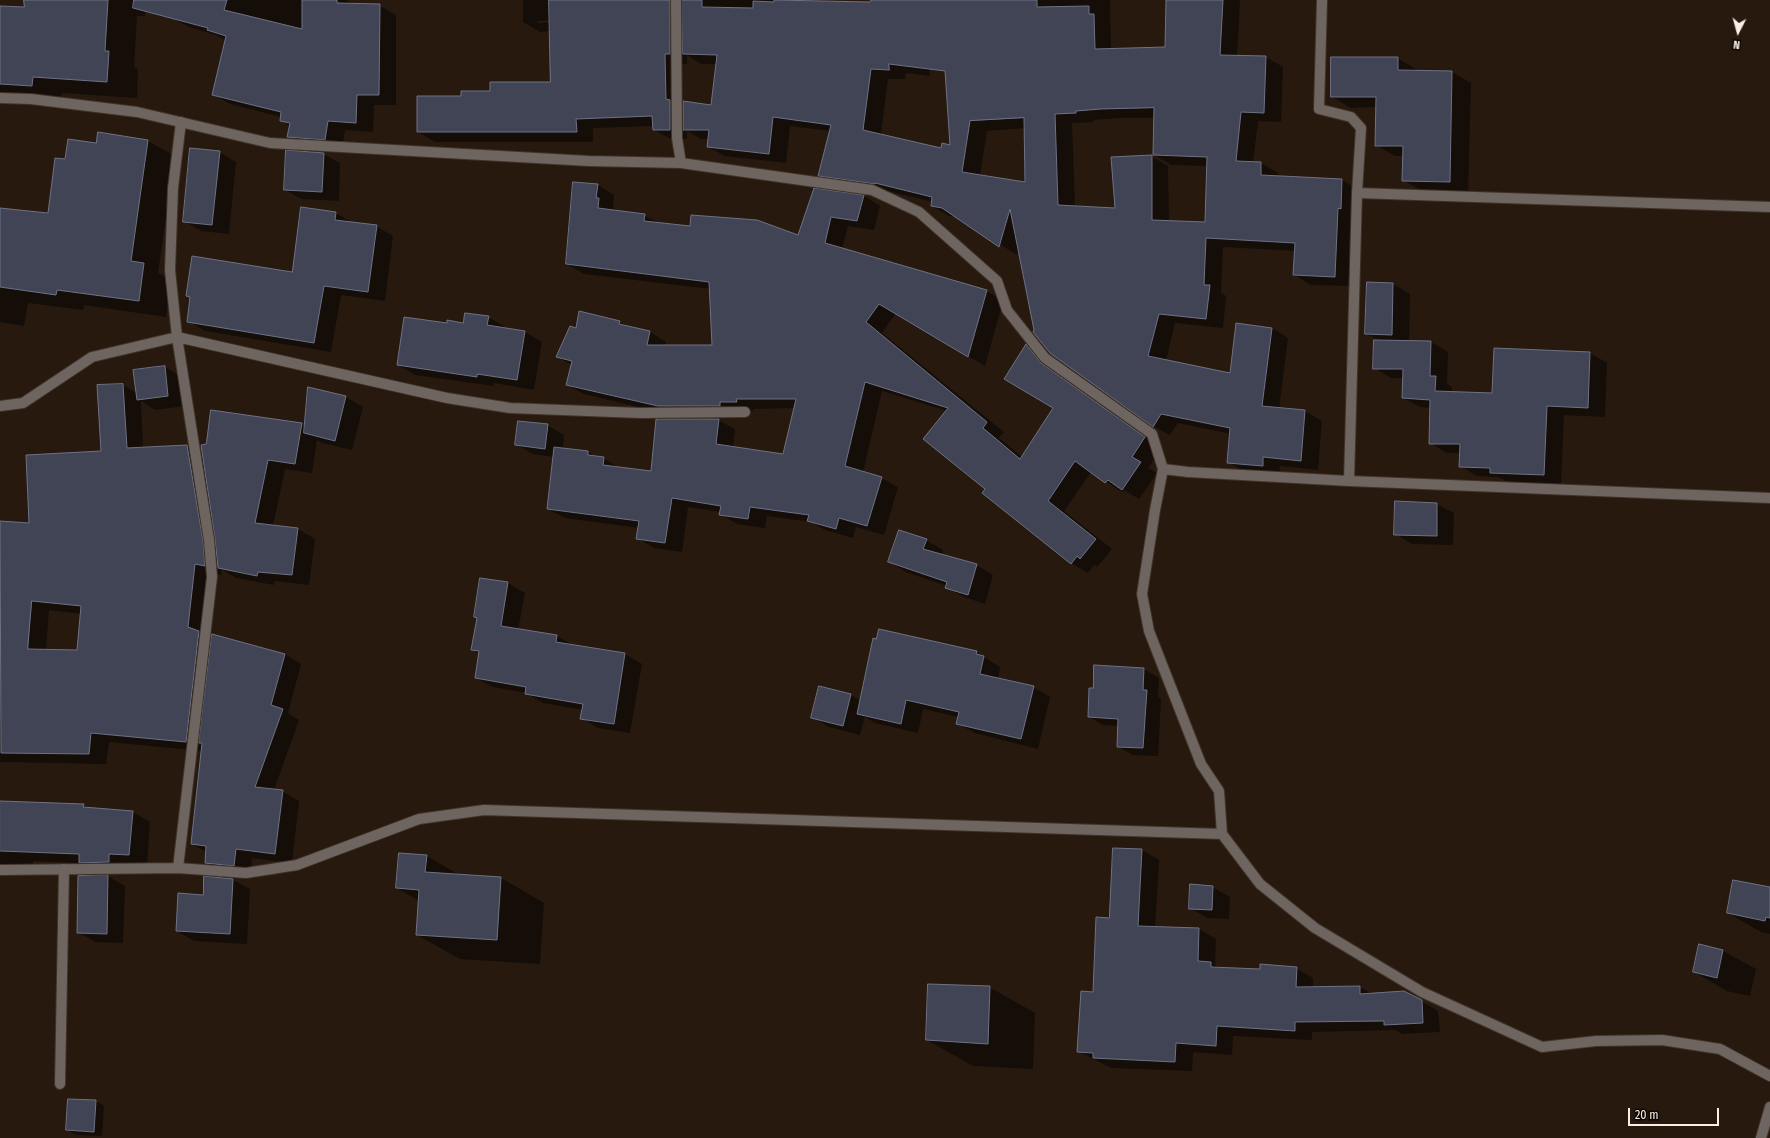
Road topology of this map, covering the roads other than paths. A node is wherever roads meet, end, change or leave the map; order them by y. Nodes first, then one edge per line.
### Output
1 (676, 0) edge
2 (1322, 0) edge
3 (0, 98) edge
4 (181, 122) junction
5 (681, 163) junction
6 (1357, 193) junction
7 (1770, 207) edge
8 (177, 336) junction
9 (0, 406) edge
10 (745, 412) dead end
11 (1163, 469) junction
12 (1349, 480) junction
13 (1770, 498) edge
14 (1222, 834) junction
15 (178, 868) junction
16 (64, 869) junction
17 (0, 870) edge
18 (1770, 1076) edge
19 (60, 1084) dead end
20 (1770, 1107) edge
21 (1761, 1138) edge

1 - 5 street
2 - 6 street
3 - 4 street
4 - 5 street
4 - 8 street
5 - 11 street
6 - 7 street
6 - 12 street
8 - 9 street
8 - 10 street
8 - 15 street
11 - 12 street
11 - 14 street
12 - 13 street
14 - 15 street
14 - 18 street
15 - 16 street
16 - 17 street
16 - 19 street
20 - 21 street

